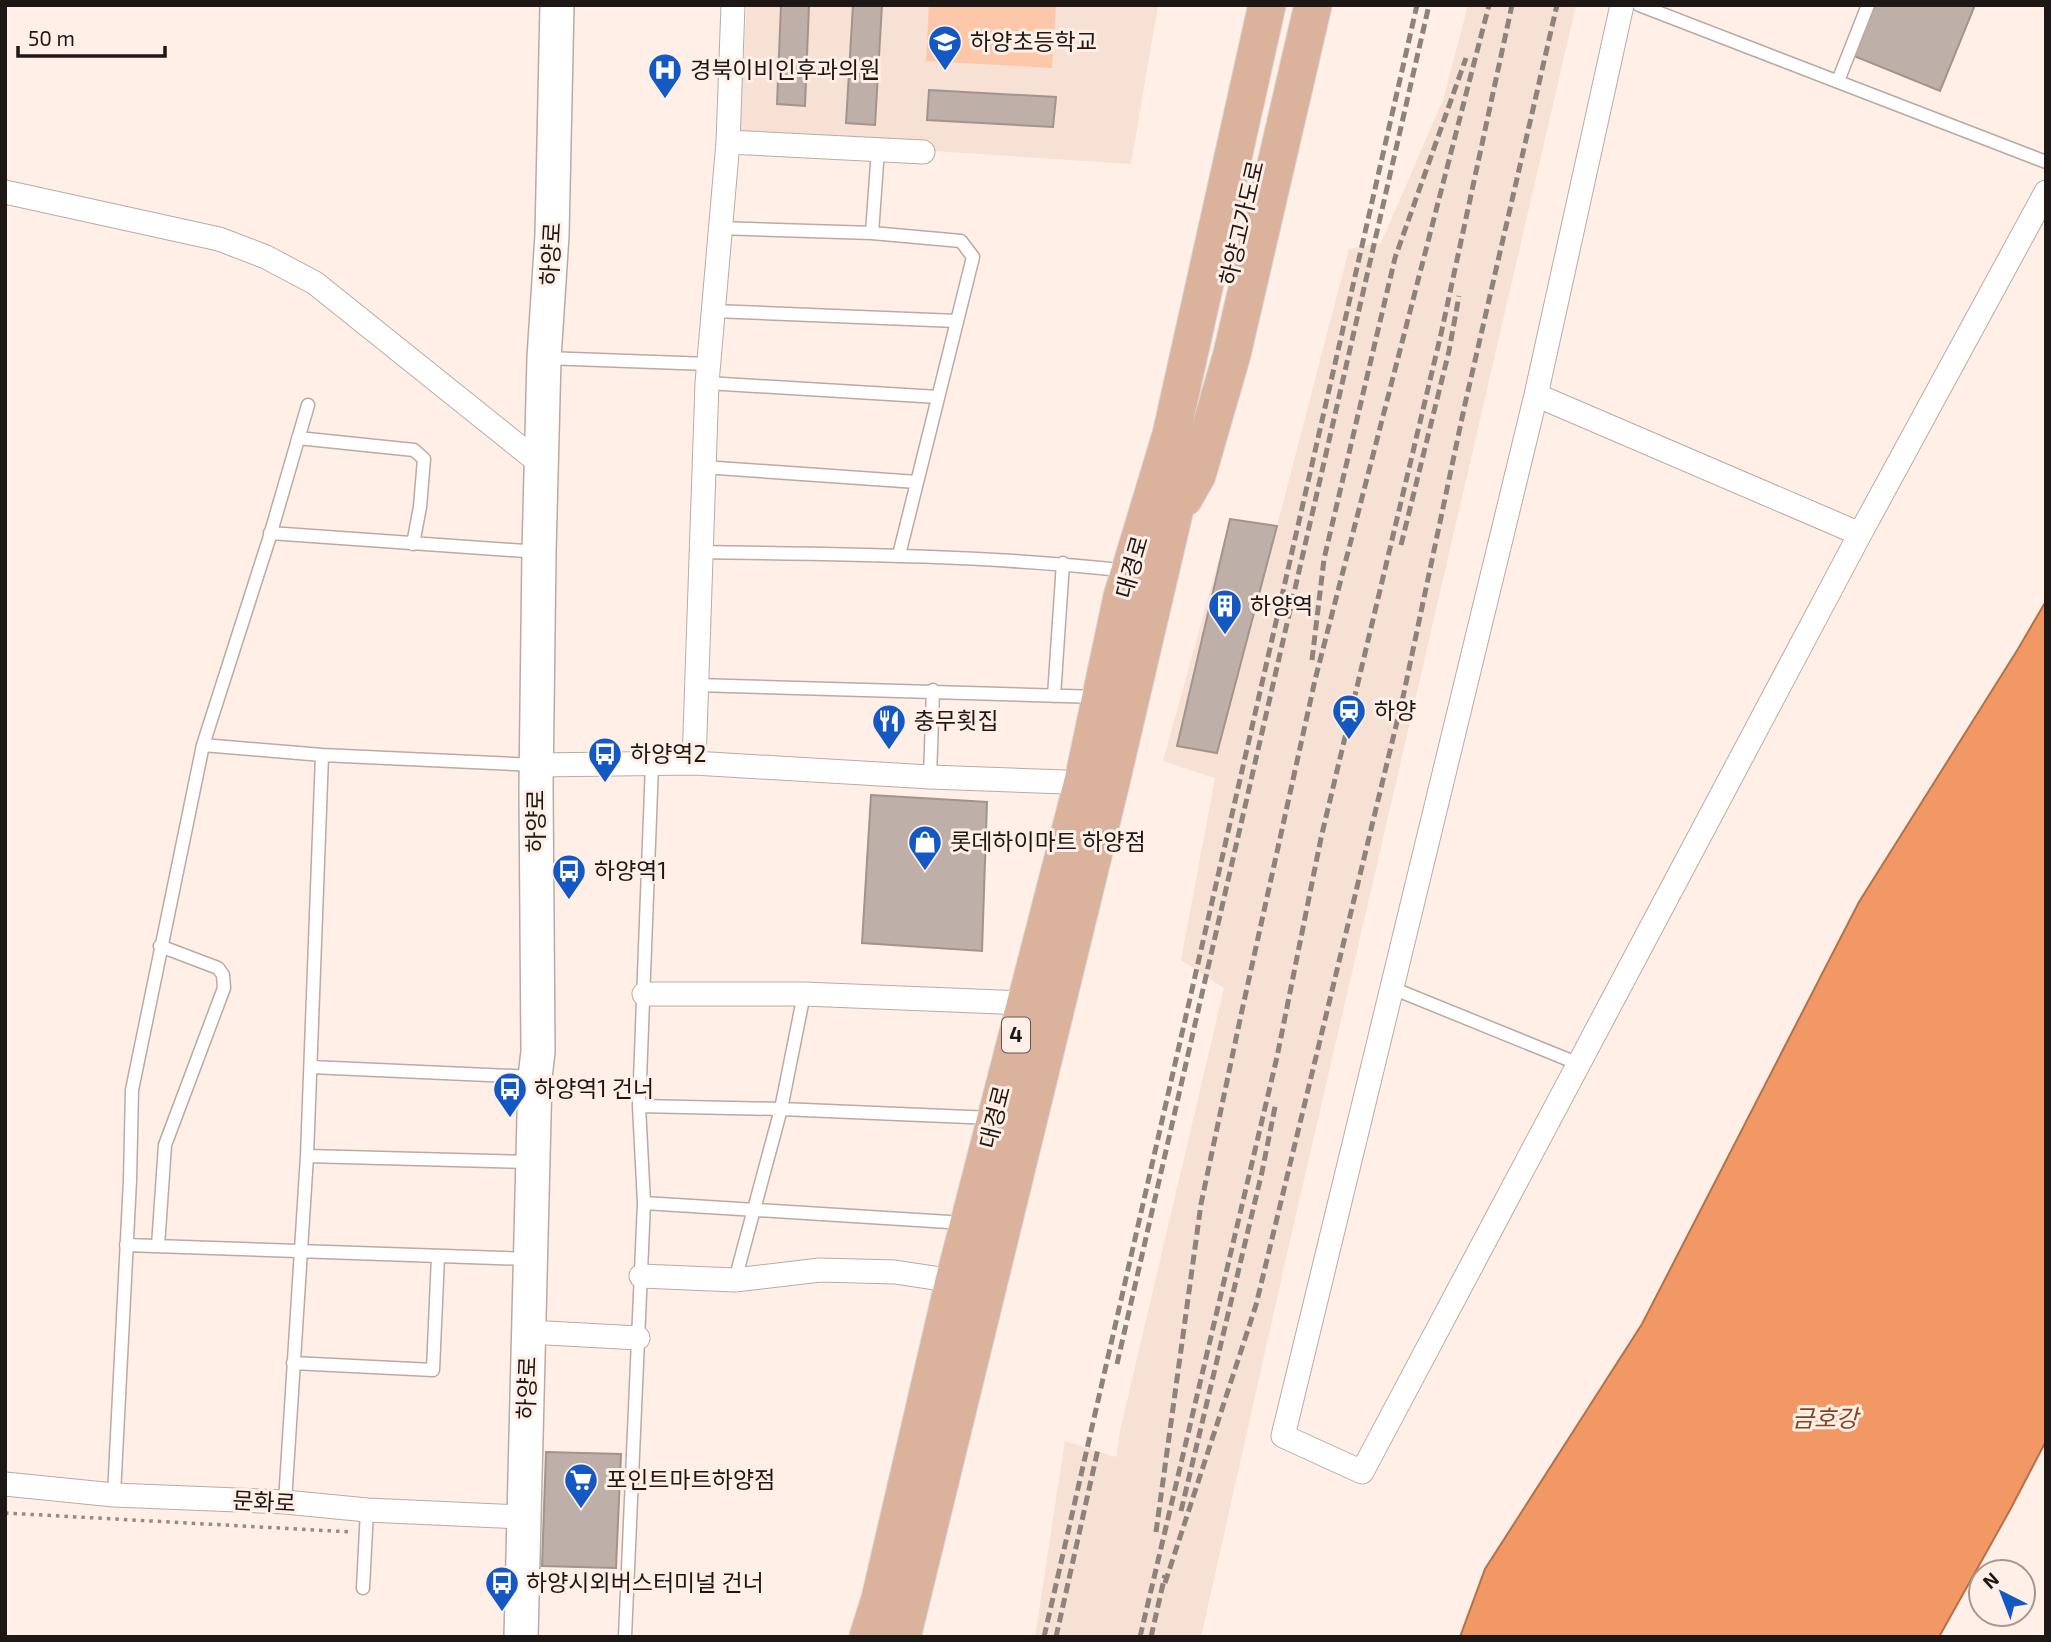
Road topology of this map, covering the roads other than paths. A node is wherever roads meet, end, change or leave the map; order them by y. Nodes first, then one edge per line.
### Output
1 (557, 5) edge
2 (733, 5) edge
3 (1248, 5) edge
4 (1267, 5) edge
5 (1292, 5) edge
6 (1313, 5) edge
7 (1622, 5) edge
8 (1639, 5) edge
9 (1868, 5) edge
10 (1839, 81) junction
11 (728, 142) junction
12 (878, 149) junction
13 (923, 152) dead end
14 (2046, 162) edge
15 (5, 192) edge
16 (2046, 192) edge
17 (719, 228) junction
18 (872, 233) junction
19 (713, 311) junction
20 (957, 321) junction
21 (544, 358) junction
22 (708, 374) junction
23 (1535, 395) junction
24 (939, 397) junction
25 (308, 405) dead end
26 (298, 438) junction
27 (1181, 438) junction
28 (542, 465) junction
29 (703, 467) junction
30 (917, 482) junction
31 (1171, 524) junction
32 (270, 533) junction
33 (1860, 534) junction
34 (413, 544) junction
35 (539, 552) junction
36 (700, 552) junction
37 (899, 555) junction
38 (1063, 564) junction
39 (1121, 584) junction
40 (696, 684) junction
41 (933, 690) junction
42 (1054, 696) junction
43 (1101, 697) junction
44 (203, 745) junction
45 (322, 755) junction
46 (694, 763) junction
47 (652, 764) junction
48 (537, 765) junction
49 (930, 777) junction
50 (1096, 783) junction
51 (160, 946) junction
52 (1392, 988) junction
53 (644, 994) junction
54 (804, 994) junction
55 (1024, 1003) junction
56 (1579, 1063) junction
57 (311, 1067) junction
58 (535, 1077) junction
59 (639, 1106) junction
60 (781, 1109) junction
61 (994, 1118) junction
62 (307, 1156) junction
63 (535, 1162) junction
64 (644, 1203) junction
65 (753, 1209) junction
66 (970, 1224) junction
67 (126, 1245) junction
68 (158, 1246) junction
69 (300, 1252) junction
70 (438, 1256) junction
71 (531, 1259) junction
72 (641, 1276) junction
73 (735, 1280) junction
74 (954, 1281) junction
75 (529, 1332) junction
76 (638, 1338) junction
77 (293, 1363) junction
78 (5, 1484) edge
79 (114, 1494) junction
80 (285, 1502) junction
81 (523, 1517) junction
82 (366, 1521) junction
83 (363, 1588) dead end
84 (521, 1637) edge
85 (625, 1637) edge
86 (868, 1637) edge
87 (902, 1637) edge

1 - 21 street, 하양로
2 - 11 street
3 - 39 main road
4 - 27 main road, 하양고가도로
5 - 27 main road, 하양고가도로
6 - 31 main road
7 - 23 street
8 - 10 lane
9 - 10 lane
10 - 14 lane
11 - 12 street
11 - 17 street
12 - 13 street
12 - 18 lane
15 - 28 street
16 - 33 street
17 - 18 lane
17 - 19 street
18 - 20 lane
19 - 20 lane
19 - 22 street
20 - 24 lane
21 - 22 lane
21 - 28 street, 하양로
22 - 24 lane
22 - 29 street
23 - 33 street
23 - 52 street
24 - 30 lane
25 - 26 lane
26 - 32 lane
26 - 34 lane
27 - 31 main road, 대경로 / 4
27 - 39 main road, 대경로 / 4
28 - 35 street, 하양로
29 - 30 lane
29 - 36 street
30 - 37 lane
31 - 50 main road, 대경로 / 4
32 - 34 lane
32 - 44 lane
33 - 56 street
34 - 35 lane
35 - 48 street, 하양로
36 - 37 lane
36 - 40 street
37 - 38 lane
38 - 39 lane
38 - 42 lane
39 - 43 main road, 대경로 / 4
40 - 41 lane
40 - 46 street
41 - 42 lane
41 - 49 lane
42 - 43 lane
43 - 50 main road, 대경로 / 4
44 - 45 lane
44 - 51 lane
45 - 48 lane
45 - 57 lane
46 - 47 street
46 - 49 street
47 - 48 street
47 - 53 lane
48 - 58 street, 하양로
49 - 50 street
50 - 55 main road, 대경로 / 4
50 - 87 main road, 대경로 / 4
51 - 67 lane
51 - 68 lane
52 - 56 lane
52 - 56 street
53 - 54 street
53 - 59 lane
54 - 55 street
54 - 60 lane
55 - 61 main road, 대경로 / 4
57 - 58 lane
57 - 62 lane
58 - 63 street, 하양로
59 - 60 lane
59 - 64 lane
60 - 61 lane
60 - 65 lane
61 - 66 main road, 대경로 / 4
62 - 63 lane
62 - 69 lane
63 - 71 street, 하양로
64 - 65 lane
64 - 72 lane
65 - 66 lane
65 - 73 lane
66 - 74 main road, 대경로 / 4
67 - 68 lane
67 - 79 lane
68 - 69 lane
69 - 70 lane
69 - 77 lane
70 - 71 lane
70 - 77 lane
71 - 75 street, 하양로
72 - 73 street
72 - 76 lane
73 - 74 street
74 - 86 main road, 대경로 / 4
75 - 76 street
75 - 81 street, 하양로
76 - 85 lane
77 - 80 lane
78 - 79 street, 문화로
79 - 80 street, 문화로
80 - 82 street, 문화로
81 - 82 street, 문화로
81 - 84 street, 하양로
82 - 83 lane

